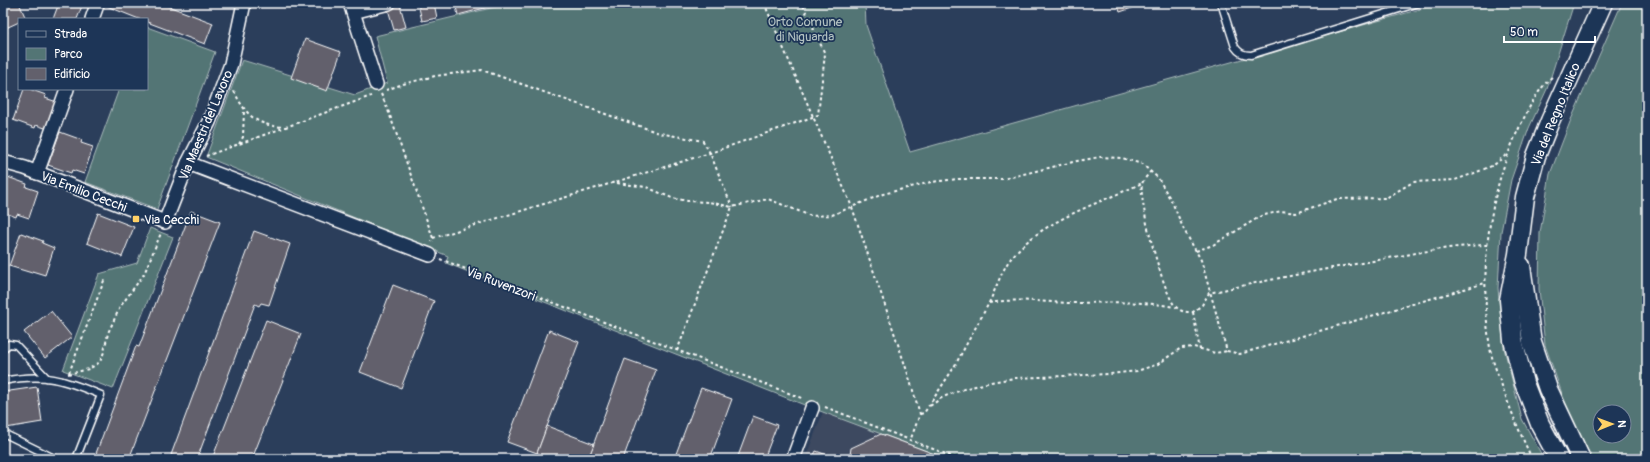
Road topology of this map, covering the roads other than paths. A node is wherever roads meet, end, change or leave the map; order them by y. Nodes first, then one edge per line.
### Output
1 (244, 3) edge
2 (389, 3) edge
3 (1221, 3) edge
4 (1419, 3) edge
5 (1603, 3) edge
6 (98, 5) dead end
7 (352, 8) edge
8 (92, 18) edge
9 (378, 88) road end
10 (67, 90) edge
11 (3, 162) edge
12 (188, 163) junction
13 (37, 173) junction
14 (165, 222) joint
15 (1518, 254) junction
16 (430, 255) road end
17 (3, 349) edge
18 (47, 378) junction
19 (3, 381) edge
20 (814, 405) road end
21 (1560, 415) junction
22 (1540, 424) junction
23 (3, 433) edge
24 (56, 459) edge
25 (76, 459) edge
26 (793, 459) edge
27 (1559, 459) edge
28 (1581, 459) edge

1 - 12 street, Via Maestri del Lavoro
2 - 7 street
3 - 4 lane
5 - 15 street, Via del Regno Italico
6 - 8 street
7 - 9 street
10 - 13 street
11 - 13 street, Via Emilio Cecchi
12 - 14 street, Via Maestri del Lavoro
12 - 16 street
13 - 14 street, Via Emilio Cecchi
15 - 21 street, Via del Regno Italico
15 - 22 street, Via del Regno Italico
17 - 18 lane
18 - 19 lane
18 - 25 lane
20 - 26 street
21 - 22 street
21 - 28 street, Via del Regno Italico
22 - 27 street, Via del Regno Italico
23 - 24 lane

